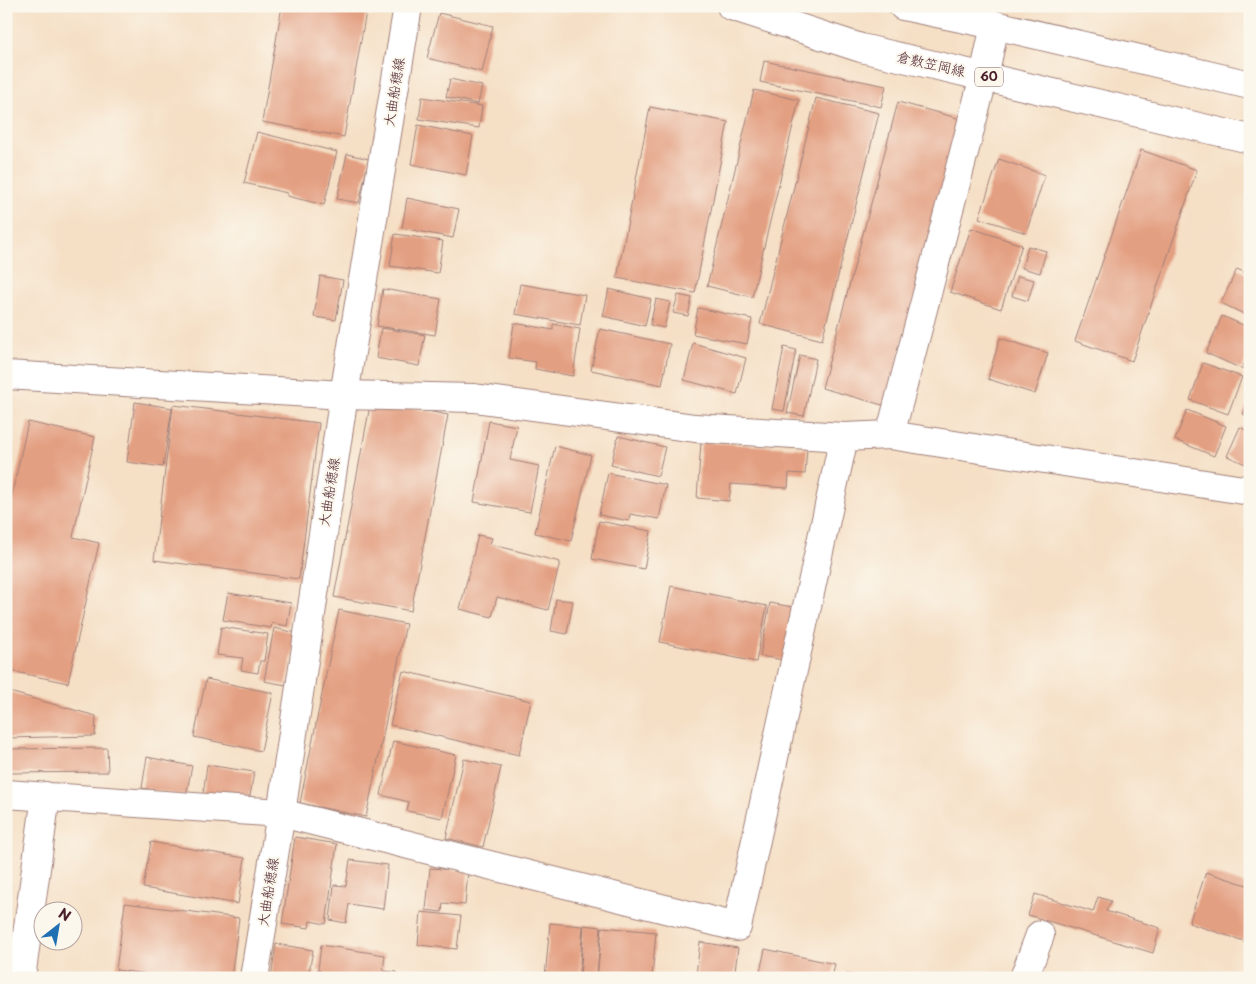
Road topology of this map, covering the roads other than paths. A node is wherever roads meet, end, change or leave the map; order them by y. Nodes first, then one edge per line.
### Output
1 (408, 6) edge
2 (731, 6) edge
3 (902, 6) edge
4 (996, 25) junction
5 (984, 76) junction
6 (1250, 85) edge
7 (1250, 140) edge
8 (6, 375) edge
9 (344, 395) junction
10 (890, 435) junction
11 (844, 437) junction
12 (1250, 491) edge
13 (6, 794) edge
14 (46, 796) junction
15 (281, 813) junction
16 (1040, 934) dead end
17 (17, 964) edge
18 (254, 978) edge
19 (1024, 978) edge

1 - 9 street, 大曲船穂線
2 - 5 street, 倉敷笠岡線 / 60
3 - 4 street
4 - 5 street
4 - 6 street
5 - 7 street, 倉敷笠岡線 / 60
5 - 10 street
8 - 9 street
9 - 11 street
9 - 15 street, 大曲船穂線
10 - 11 street
10 - 12 street
11 - 15 street
13 - 14 street
14 - 15 street
14 - 17 street
15 - 18 street, 大曲船穂線
16 - 19 street

